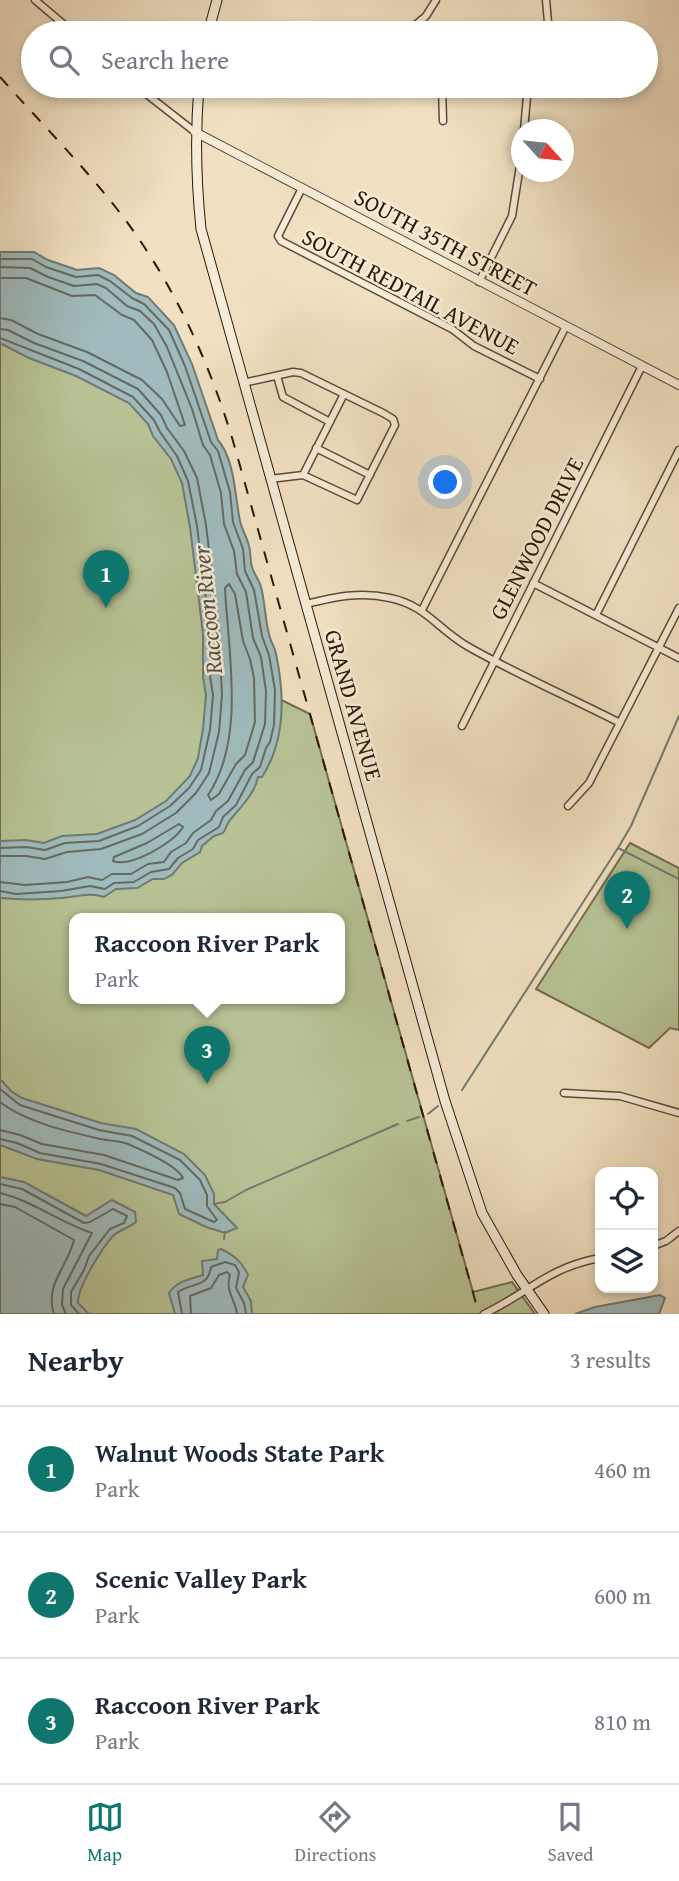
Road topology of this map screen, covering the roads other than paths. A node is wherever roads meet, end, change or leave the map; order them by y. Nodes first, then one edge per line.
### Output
1 (35, 0) edge
2 (217, 0) edge
3 (436, 0) edge
4 (546, 0) edge
5 (60, 21) edge
6 (211, 21) edge
7 (422, 21) edge
8 (548, 21) edge
9 (151, 98) edge
10 (198, 98) edge
11 (442, 98) edge
12 (527, 98) edge
13 (525, 119) edge
14 (443, 121) dead end
15 (195, 132) junction
16 (517, 182) edge
17 (302, 188) junction
18 (479, 282) junction
19 (566, 326) junction
20 (642, 366) junction
21 (277, 376) junction
22 (540, 379) junction
23 (243, 383) junction
24 (679, 385) edge
25 (344, 394) junction
26 (330, 422) junction
27 (316, 448) junction
28 (679, 450) edge
29 (303, 475) junction
30 (370, 475) junction
31 (270, 479) junction
32 (533, 583) junction
33 (306, 604) junction
34 (679, 608) edge
35 (422, 610) junction
36 (596, 615) junction
37 (659, 648) junction
38 (679, 658) edge
39 (495, 660) junction
40 (620, 723) junction
41 (462, 726) dead end
42 (568, 806) dead end
43 (565, 1093) dead end
44 (679, 1113) edge
45 (679, 1231) edge
46 (658, 1244) edge
47 (595, 1259) edge
48 (527, 1289) junction
49 (484, 1314) edge
50 (544, 1314) edge

1 - 5 street
2 - 6 main road
3 - 7 street
4 - 8 street
9 - 15 street
10 - 15 main road, GRAND AVENUE
11 - 14 street
12 - 13 street
15 - 17 street, SOUTH 35TH STREET
15 - 23 main road, GRAND AVENUE
16 - 18 street
17 - 18 street, SOUTH 35TH STREET
17 - 22 street, SOUTH REDTAIL AVENUE
18 - 19 street, SOUTH 35TH STREET
19 - 20 street, SOUTH 35TH STREET
19 - 22 street
20 - 24 street, SOUTH 35TH STREET
20 - 32 street, GLENWOOD DRIVE
21 - 23 street
21 - 25 street
21 - 26 street
22 - 35 street
23 - 31 main road, GRAND AVENUE
25 - 26 street
25 - 30 street
26 - 27 street
27 - 29 street
27 - 30 street
28 - 36 street
29 - 30 street
29 - 31 street
31 - 33 main road, GRAND AVENUE
32 - 36 street
32 - 39 street, GLENWOOD DRIVE
33 - 35 street
33 - 48 main road, GRAND AVENUE
34 - 37 street
35 - 39 street
36 - 37 street
37 - 38 street
37 - 40 street
39 - 40 street
39 - 41 street, GLENWOOD DRIVE
40 - 42 street
43 - 44 street
45 - 46 street
47 - 48 street
48 - 49 street
48 - 50 main road, GRAND AVENUE

